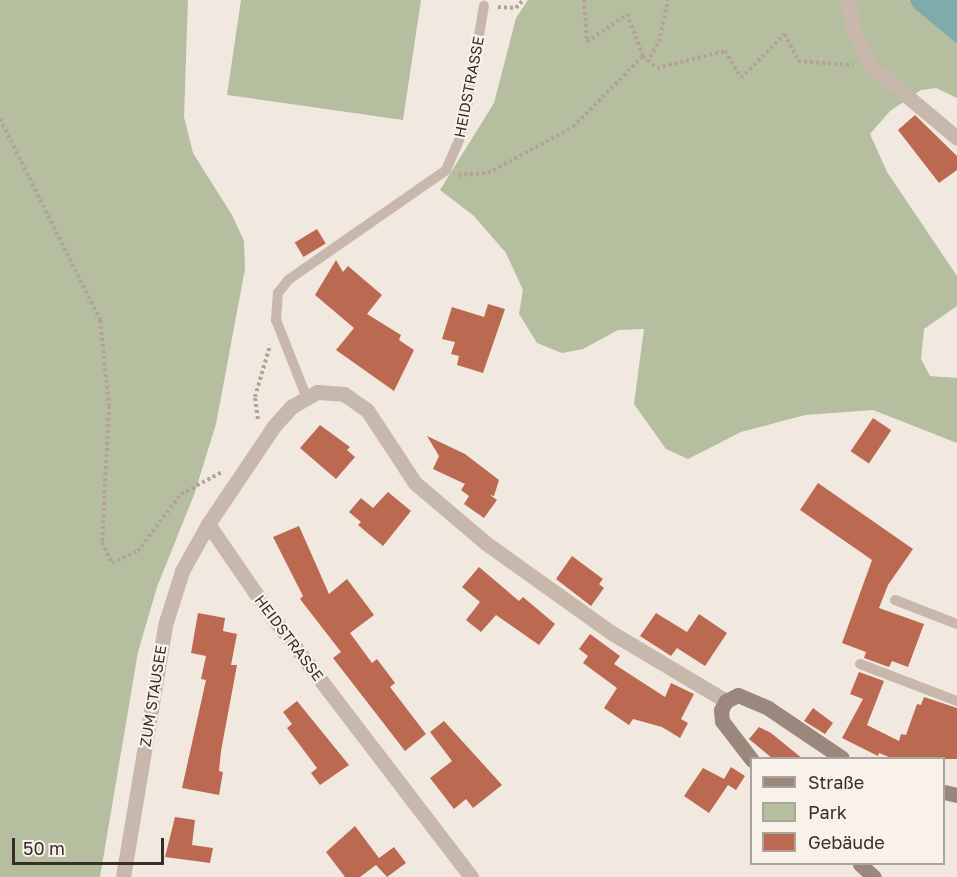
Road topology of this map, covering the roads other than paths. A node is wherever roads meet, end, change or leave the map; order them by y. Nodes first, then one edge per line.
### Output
1 (847, 0) edge
2 (484, 6) road end
3 (957, 138) edge
4 (306, 396) junction
5 (208, 524) junction
6 (895, 600) dead end
7 (957, 624) edge
8 (860, 664) dead end
9 (726, 700) junction
10 (957, 701) edge
11 (750, 757) edge
12 (839, 757) edge
13 (861, 865) edge
14 (123, 877) edge
15 (471, 877) edge
16 (874, 877) edge

1 - 3 street
2 - 4 lane, HEIDSTRASSE
4 - 5 street
4 - 9 street
5 - 14 street, ZUM STAUSEE
5 - 15 street, HEIDSTRASSE
6 - 7 lane
8 - 10 lane
9 - 11 street
9 - 12 street
13 - 16 street

